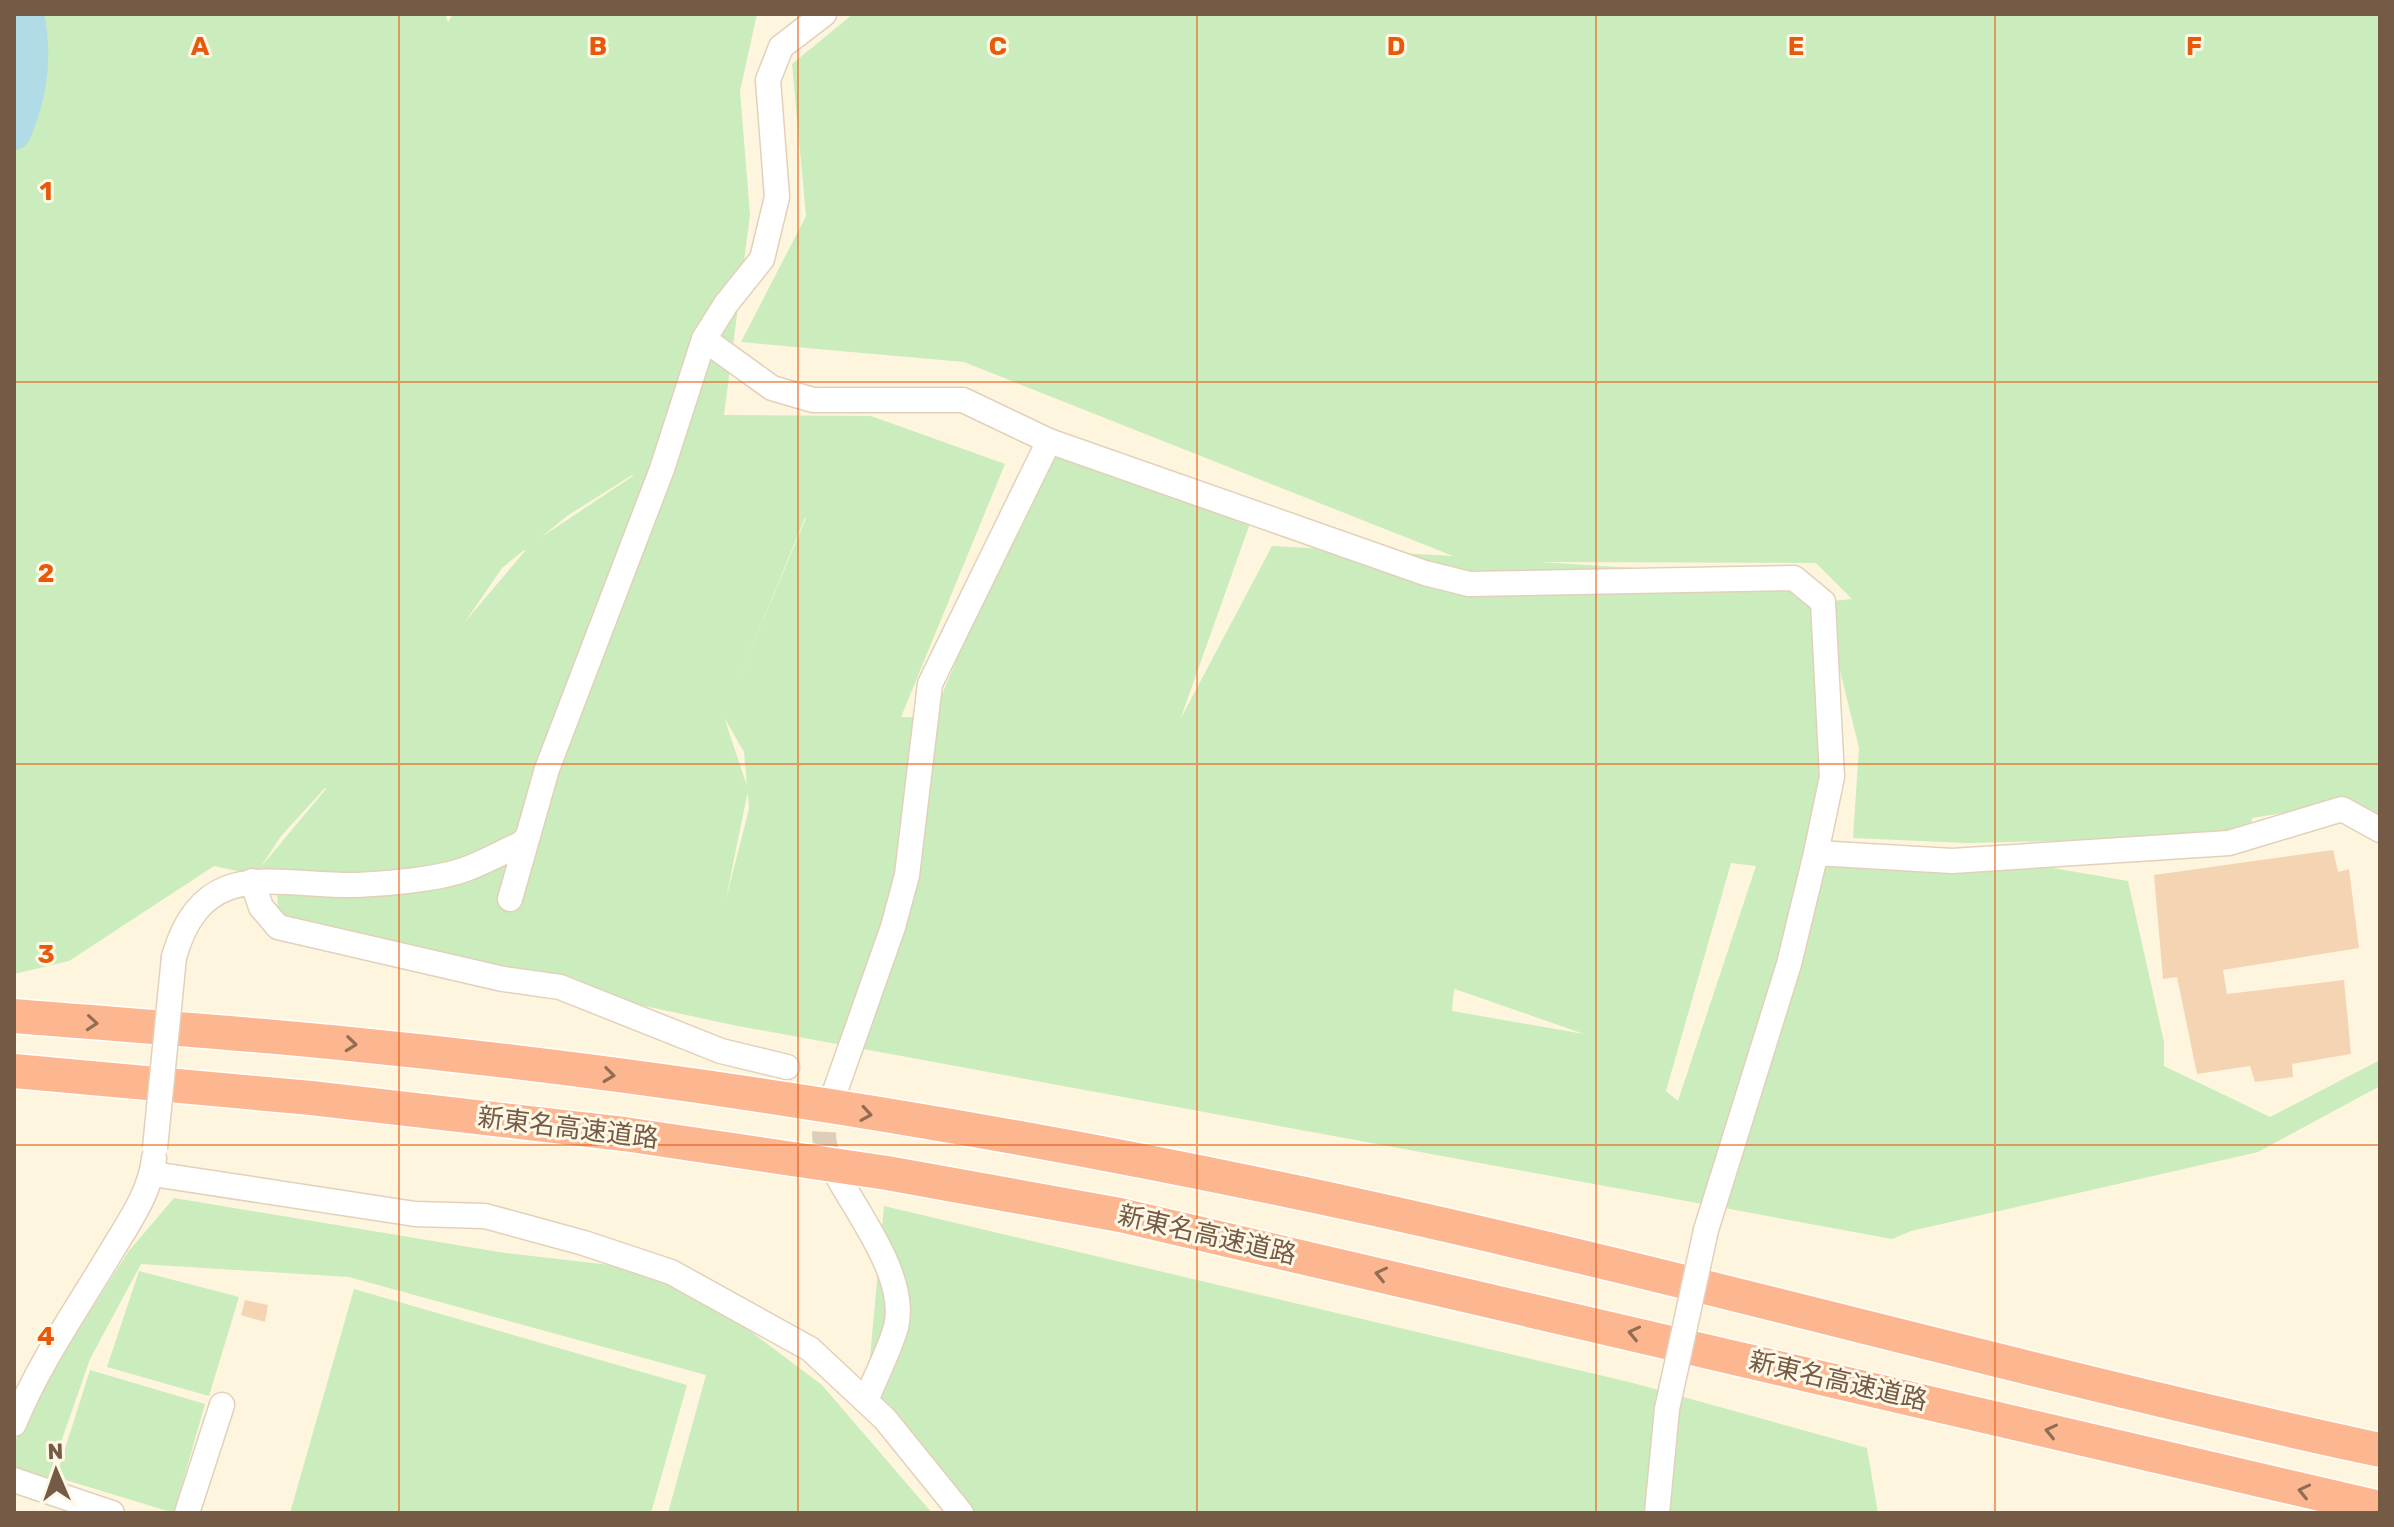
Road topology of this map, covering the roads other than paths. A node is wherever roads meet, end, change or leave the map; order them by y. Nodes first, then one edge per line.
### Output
1 (824, 14) edge
2 (704, 339) junction
3 (1049, 441) junction
4 (2380, 830) edge
5 (528, 836) junction
6 (1816, 853) junction
7 (252, 881) junction
8 (510, 899) dead end
9 (14, 1016) edge
10 (787, 1067) dead end
11 (14, 1071) edge
12 (833, 1097) tunnel mouth
13 (153, 1174) junction
14 (837, 1175) tunnel mouth
15 (866, 1401) junction
16 (222, 1405) dead end
17 (14, 1424) edge
18 (2380, 1450) edge
19 (14, 1480) edge
20 (2380, 1508) edge
21 (112, 1513) edge
22 (187, 1513) edge
23 (961, 1513) edge
24 (1657, 1513) edge

1 - 2 street
2 - 3 street
2 - 5 street
3 - 6 street
3 - 12 street
4 - 6 street
5 - 7 street
5 - 8 street
6 - 24 street, bridge
7 - 10 street
7 - 13 street, bridge
9 -> 18 highway
20 -> 11 highway, 新東名高速道路
13 - 15 street
13 - 17 street
14 - 15 street
15 - 23 street
16 - 22 street
19 - 21 street

